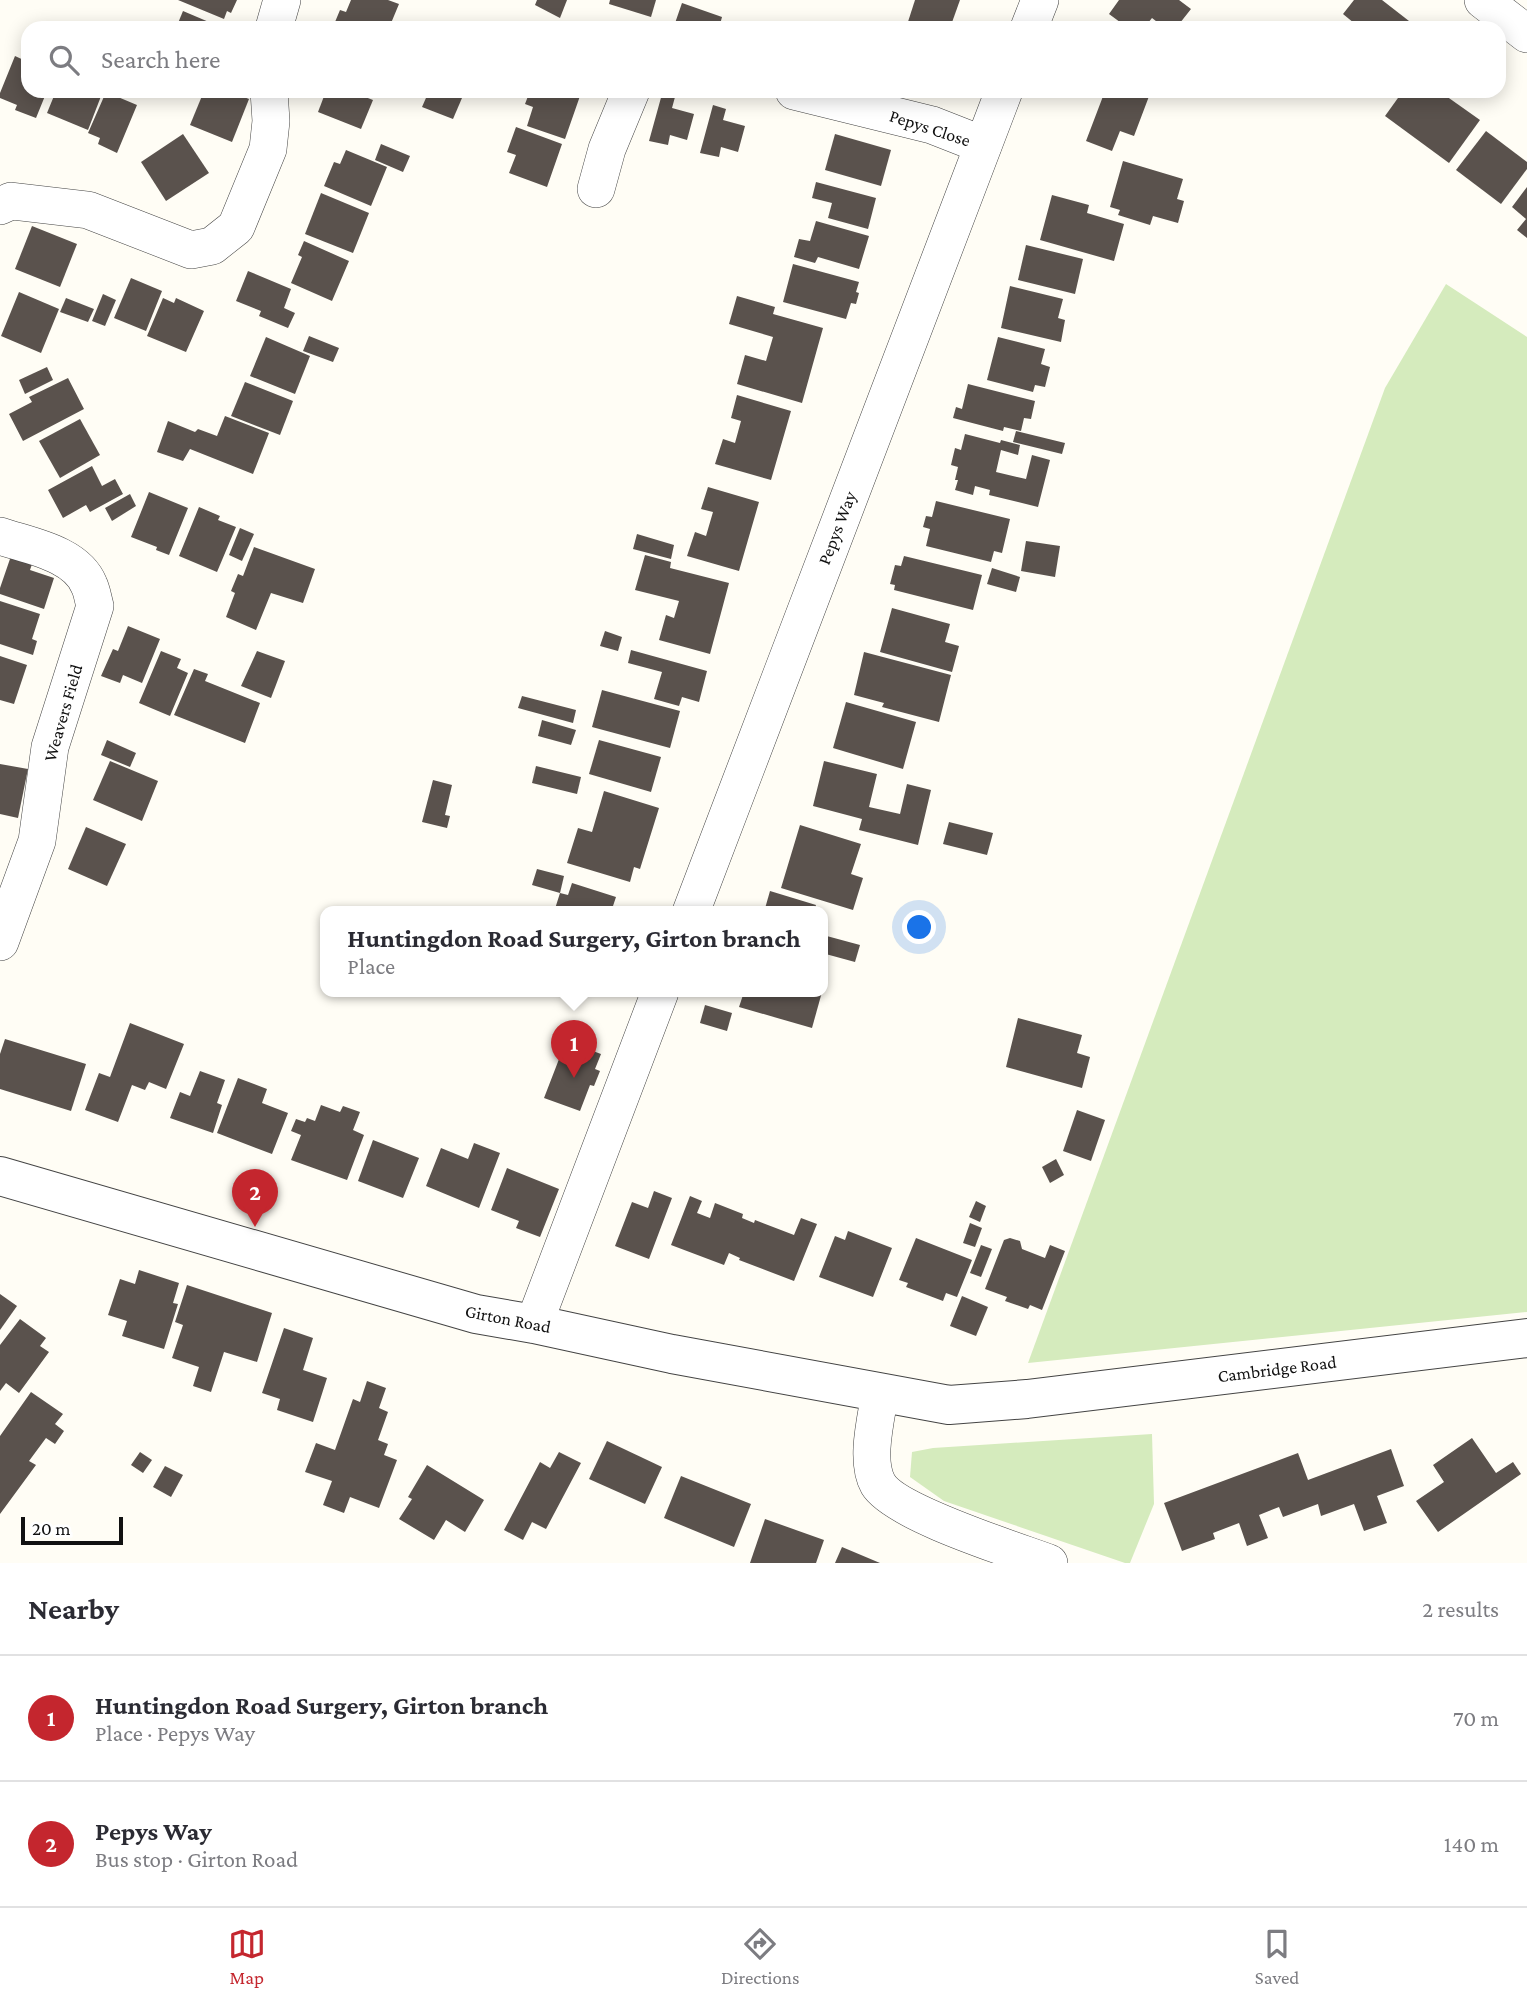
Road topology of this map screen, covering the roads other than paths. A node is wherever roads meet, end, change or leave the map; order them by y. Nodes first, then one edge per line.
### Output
1 (282, 0) edge
2 (1040, 0) edge
3 (1482, 0) edge
4 (276, 21) edge
5 (1032, 21) edge
6 (1527, 34) edge
7 (269, 98) edge
8 (628, 98) edge
9 (822, 98) edge
10 (1001, 98) edge
11 (983, 145) junction
12 (596, 189) dead end
13 (0, 206) edge
14 (0, 537) edge
15 (693, 906) edge
16 (0, 942) edge
17 (658, 997) edge
18 (0, 1176) edge
19 (534, 1324) junction
20 (1527, 1338) edge
21 (880, 1393) junction
22 (1027, 1399) joint
23 (1049, 1563) edge

1 - 4 street
2 - 5 street
3 - 6 street
7 - 13 street
8 - 12 street
9 - 11 street, Pepys Close
10 - 11 street, Pepys Way
11 - 15 street, Pepys Way
14 - 16 street, Weavers Field
17 - 19 street
18 - 19 street, Girton Road
19 - 21 street, Girton Road
20 - 22 street, Cambridge Road
21 - 22 street, Girton Road
21 - 23 street

